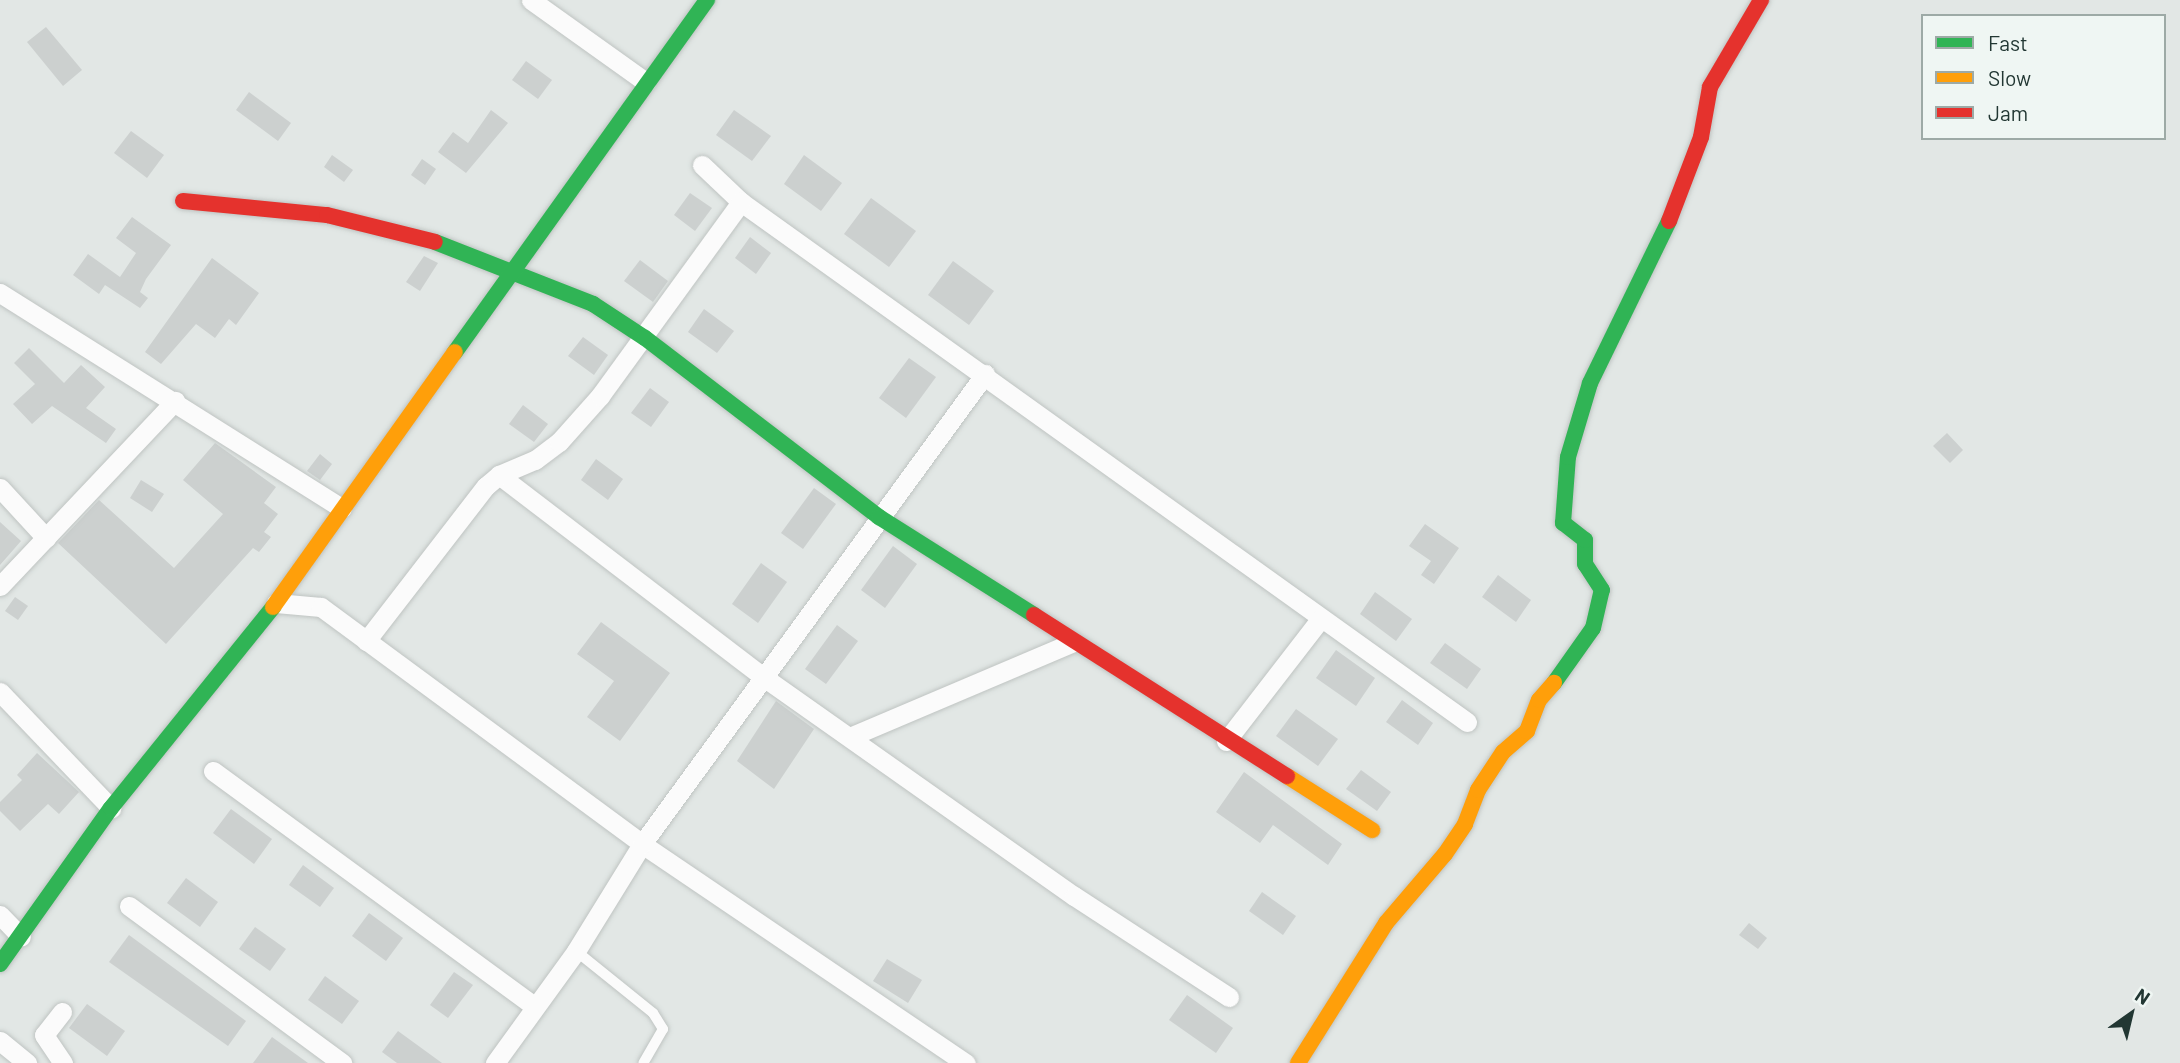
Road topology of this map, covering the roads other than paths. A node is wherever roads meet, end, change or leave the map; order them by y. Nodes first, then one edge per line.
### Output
1 (531, 0) edge
2 (707, 0) edge
3 (1761, 0) edge
4 (646, 82) junction
5 (702, 164) dead end
6 (183, 201) dead end
7 (741, 202) junction
8 (514, 270) junction
9 (0, 293) edge
10 (645, 338) junction
11 (985, 374) junction
12 (176, 401) junction
13 (499, 475) junction
14 (0, 488) edge
15 (342, 509) junction
16 (879, 517) junction
17 (46, 538) junction
18 (0, 586) edge
19 (276, 603) junction
20 (1321, 618) junction
21 (366, 641) junction
22 (1073, 642) junction
23 (762, 676) junction
24 (0, 692) edge
25 (1467, 722) dead end
26 (852, 736) junction
27 (1226, 741) junction
28 (213, 771) dead end
29 (111, 808) junction
30 (1372, 830) dead end
31 (642, 844) junction
32 (129, 906) dead end
33 (0, 915) edge
34 (21, 937) junction
35 (576, 951) junction
36 (0, 964) edge
37 (1229, 998) dead end
38 (534, 1007) junction
39 (62, 1012) dead end
40 (0, 1041) edge
41 (27, 1063) edge
42 (63, 1063) edge
43 (341, 1063) edge
44 (495, 1063) edge
45 (643, 1063) edge
46 (966, 1063) edge
47 (1298, 1063) edge

1 - 4 street
2 - 4 street
3 - 47 street
4 - 8 street
5 - 7 street
6 - 8 street
7 - 10 street
7 - 11 street
8 - 10 street
8 - 15 street
9 - 12 street
10 - 13 street
10 - 16 street
11 - 16 street
11 - 20 street
12 - 15 street
12 - 17 street
13 - 21 street
13 - 23 street
14 - 17 street
15 - 19 street
16 - 22 street
16 - 23 street
17 - 18 street
19 - 21 street
19 - 29 street
20 - 25 street
20 - 27 street
21 - 31 street
22 - 26 street
22 - 27 street
23 - 26 street
23 - 31 street
24 - 29 street
26 - 37 street
27 - 30 street
28 - 38 street
29 - 34 street
31 - 35 street
31 - 46 street
32 - 43 street
33 - 34 street
34 - 36 street
35 - 38 street
35 - 45 lane
38 - 44 street
39 - 42 street
40 - 41 street

